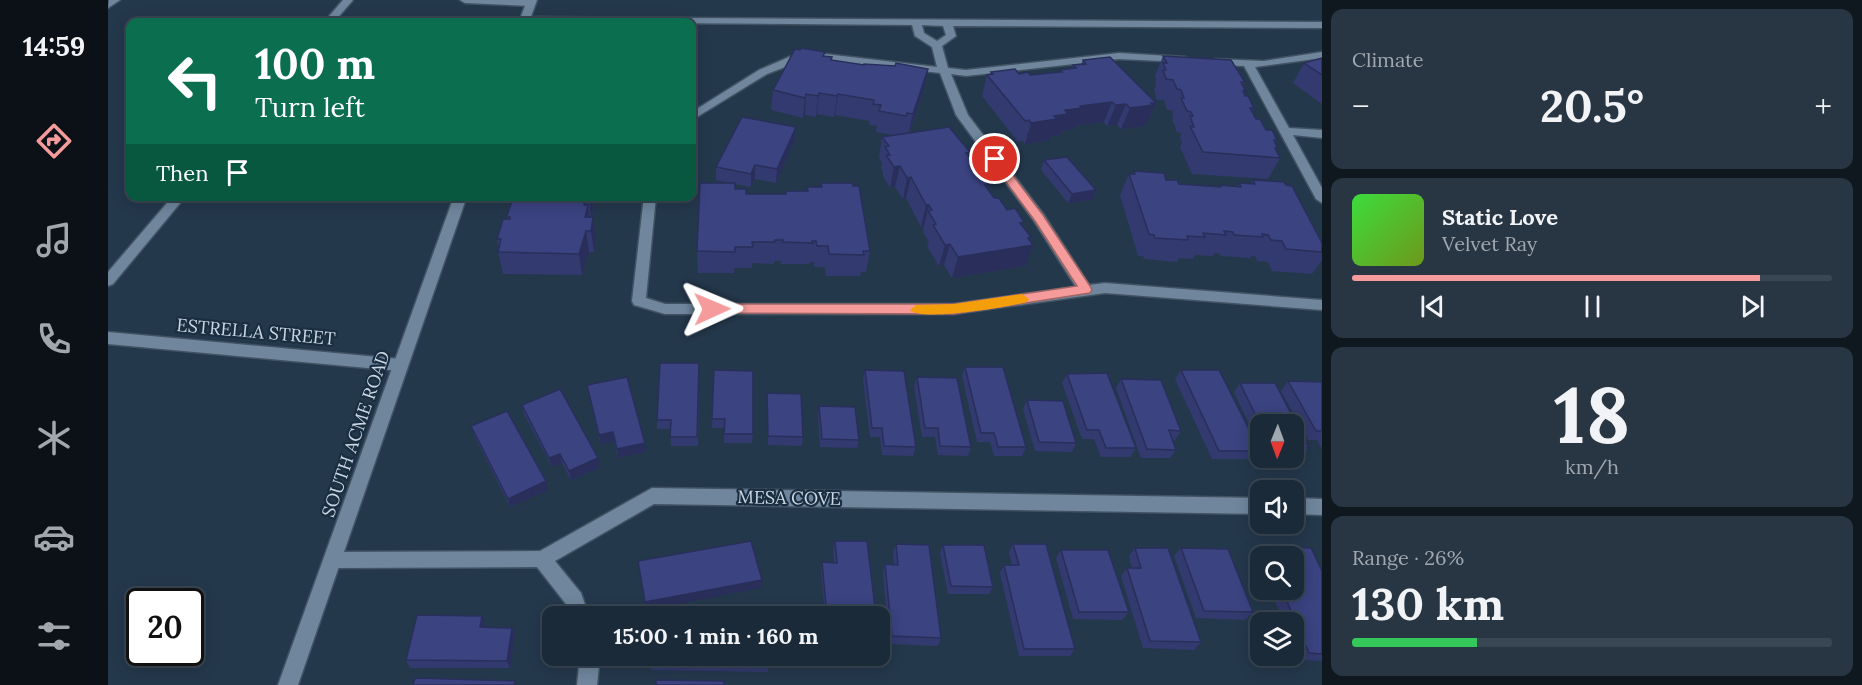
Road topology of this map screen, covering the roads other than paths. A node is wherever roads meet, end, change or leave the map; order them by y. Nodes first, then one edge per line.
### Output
1 (114, 0) edge
2 (348, 0) edge
3 (465, 0) edge
4 (531, 2) edge
5 (108, 5) edge
6 (332, 18) edge
7 (525, 18) edge
8 (696, 21) edge
9 (916, 22) junction
10 (947, 23) junction
11 (1322, 25) edge
12 (937, 45) junction
13 (1322, 55) edge
14 (1248, 64) junction
15 (944, 71) junction
16 (696, 115) edge
17 (1286, 131) junction
18 (1322, 134) edge
19 (1322, 199) edge
20 (176, 201) edge
21 (459, 201) edge
22 (649, 201) edge
23 (108, 281) edge
24 (1085, 290) junction
25 (1322, 305) edge
26 (108, 338) edge
27 (400, 365) junction
28 (1250, 506) edge
29 (1304, 506) edge
30 (1322, 507) edge
31 (542, 558) junction
32 (334, 560) junction
33 (576, 606) edge
34 (589, 666) edge
35 (288, 685) edge
36 (587, 685) edge

1 - 5 street
2 - 6 street
3 - 4 street
4 - 7 street
8 - 9 street
9 - 10 street
9 - 12 street
10 - 11 street
10 - 12 street
12 - 15 street
13 - 14 street
14 - 15 street
14 - 17 street
15 - 16 street
15 - 24 street
17 - 18 street
17 - 19 street
20 - 23 street
21 - 27 street, SOUTH ACME ROAD
22 - 24 street
24 - 25 street
26 - 27 street, ESTRELLA STREET
27 - 32 street, SOUTH ACME ROAD
28 - 31 street, MESA COVE
29 - 30 street
31 - 32 street, MESA COVE
31 - 33 street
32 - 35 street, SOUTH ACME ROAD
34 - 36 street

